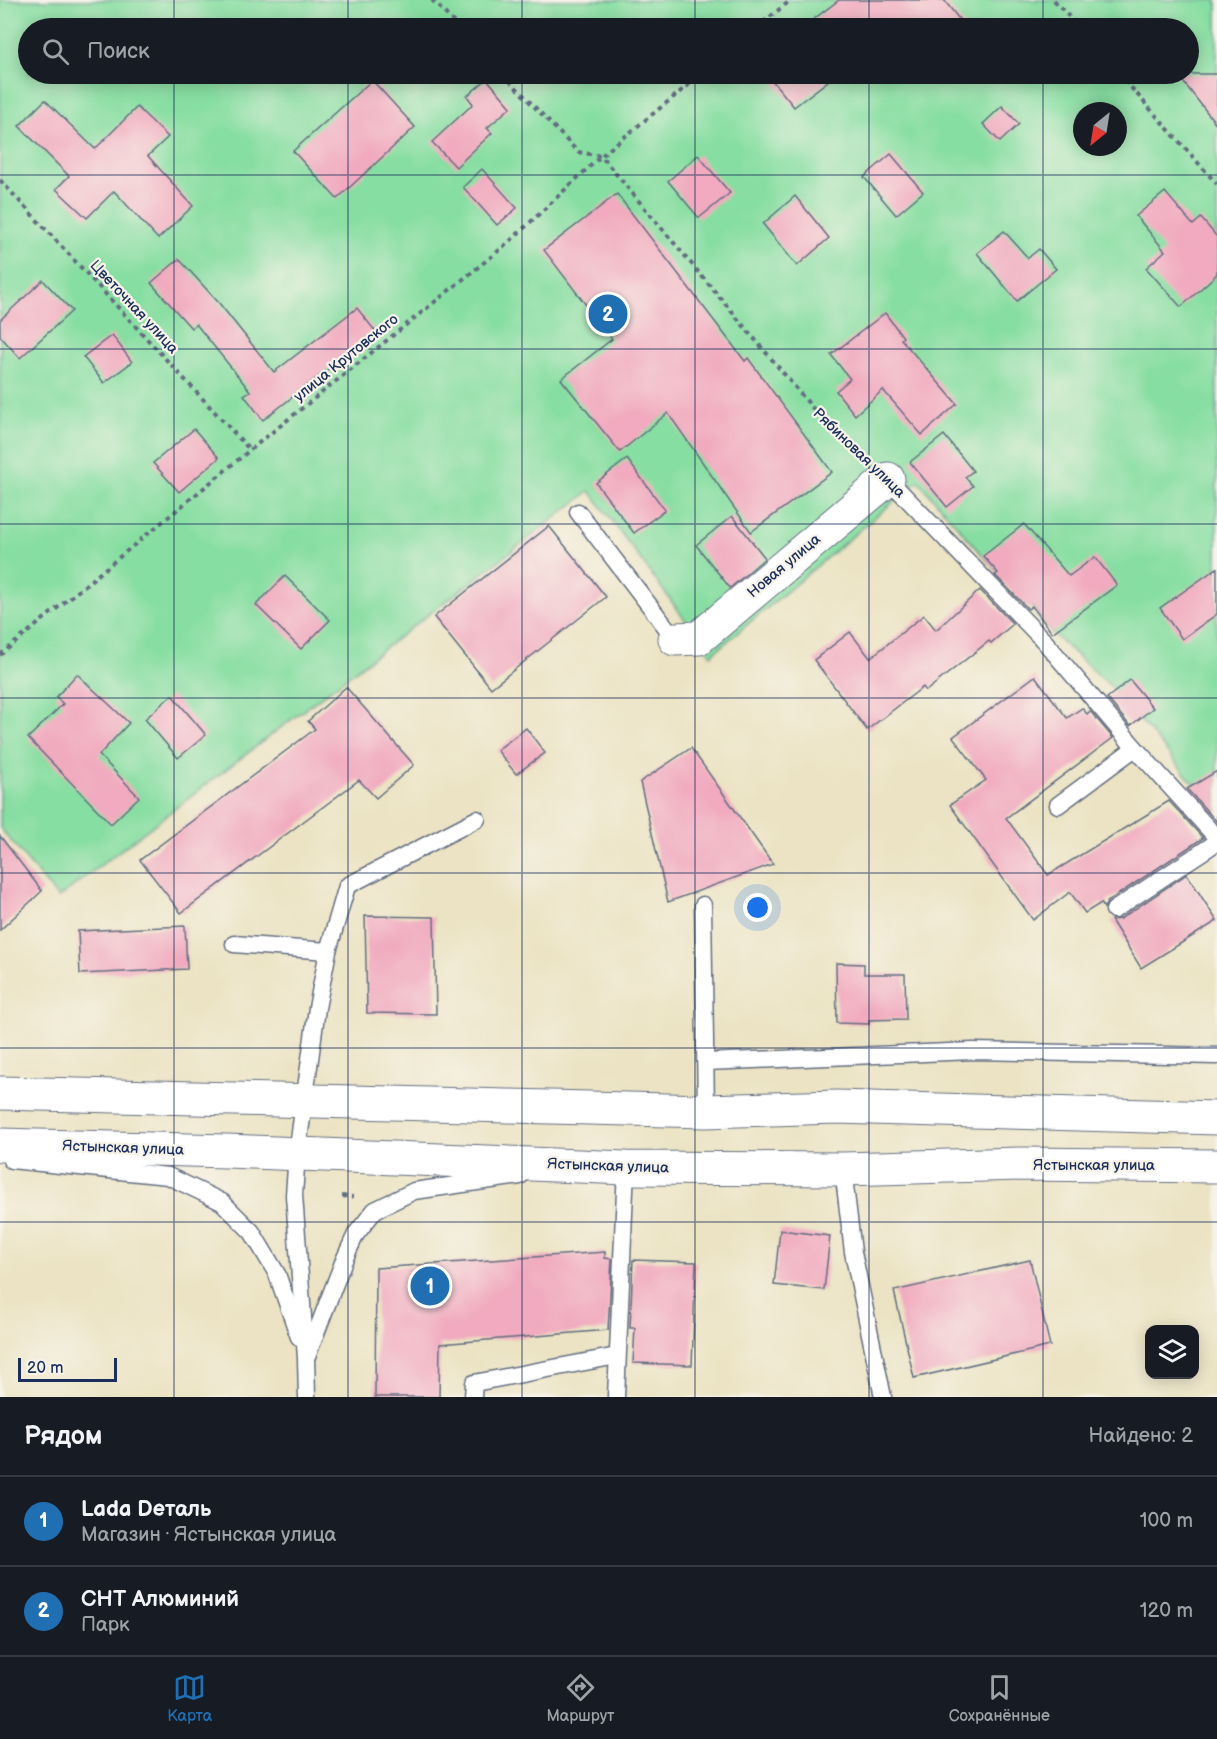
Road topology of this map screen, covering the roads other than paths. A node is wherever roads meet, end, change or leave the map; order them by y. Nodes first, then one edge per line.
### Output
1 (888, 478) joint
2 (578, 512) dead end
3 (675, 639) joint
4 (1135, 748) junction
5 (1058, 805) dead end
6 (477, 819) dead end
7 (1217, 840) edge
8 (703, 905) dead end
9 (1114, 910) dead end
10 (234, 944) dead end
11 (328, 951) junction
12 (1217, 1056) edge
13 (706, 1062) junction
14 (0, 1093) edge
15 (304, 1101) junction
16 (706, 1111) junction
17 (1217, 1118) edge
18 (0, 1145) edge
19 (297, 1154) junction
20 (0, 1159) edge
21 (1217, 1166) edge
22 (611, 1167) junction
23 (843, 1168) junction
24 (617, 1356) junction
25 (306, 1358) junction
26 (307, 1397) edge
27 (473, 1397) edge
28 (616, 1397) edge
29 (884, 1397) edge

1 - 3 main road, Новая улица
1 - 4 lane, Рябиновая улица
2 - 3 lane
4 - 5 lane
4 - 7 lane, Рябиновая улица
6 - 11 lane
7 - 9 lane
8 - 13 lane
10 - 11 lane
11 - 15 lane
12 - 13 lane
13 - 16 lane
14 - 15 main road
15 - 16 main road
15 - 19 lane
16 - 17 main road
18 - 19 main road, Ястынская улица
19 - 22 main road, Ястынская улица
19 - 25 lane
20 - 25 lane
21 - 23 main road, Ястынская улица
22 - 23 main road, Ястынская улица
22 - 24 lane
22 - 25 lane
23 - 29 lane
24 - 27 lane
24 - 28 lane
25 - 26 lane

